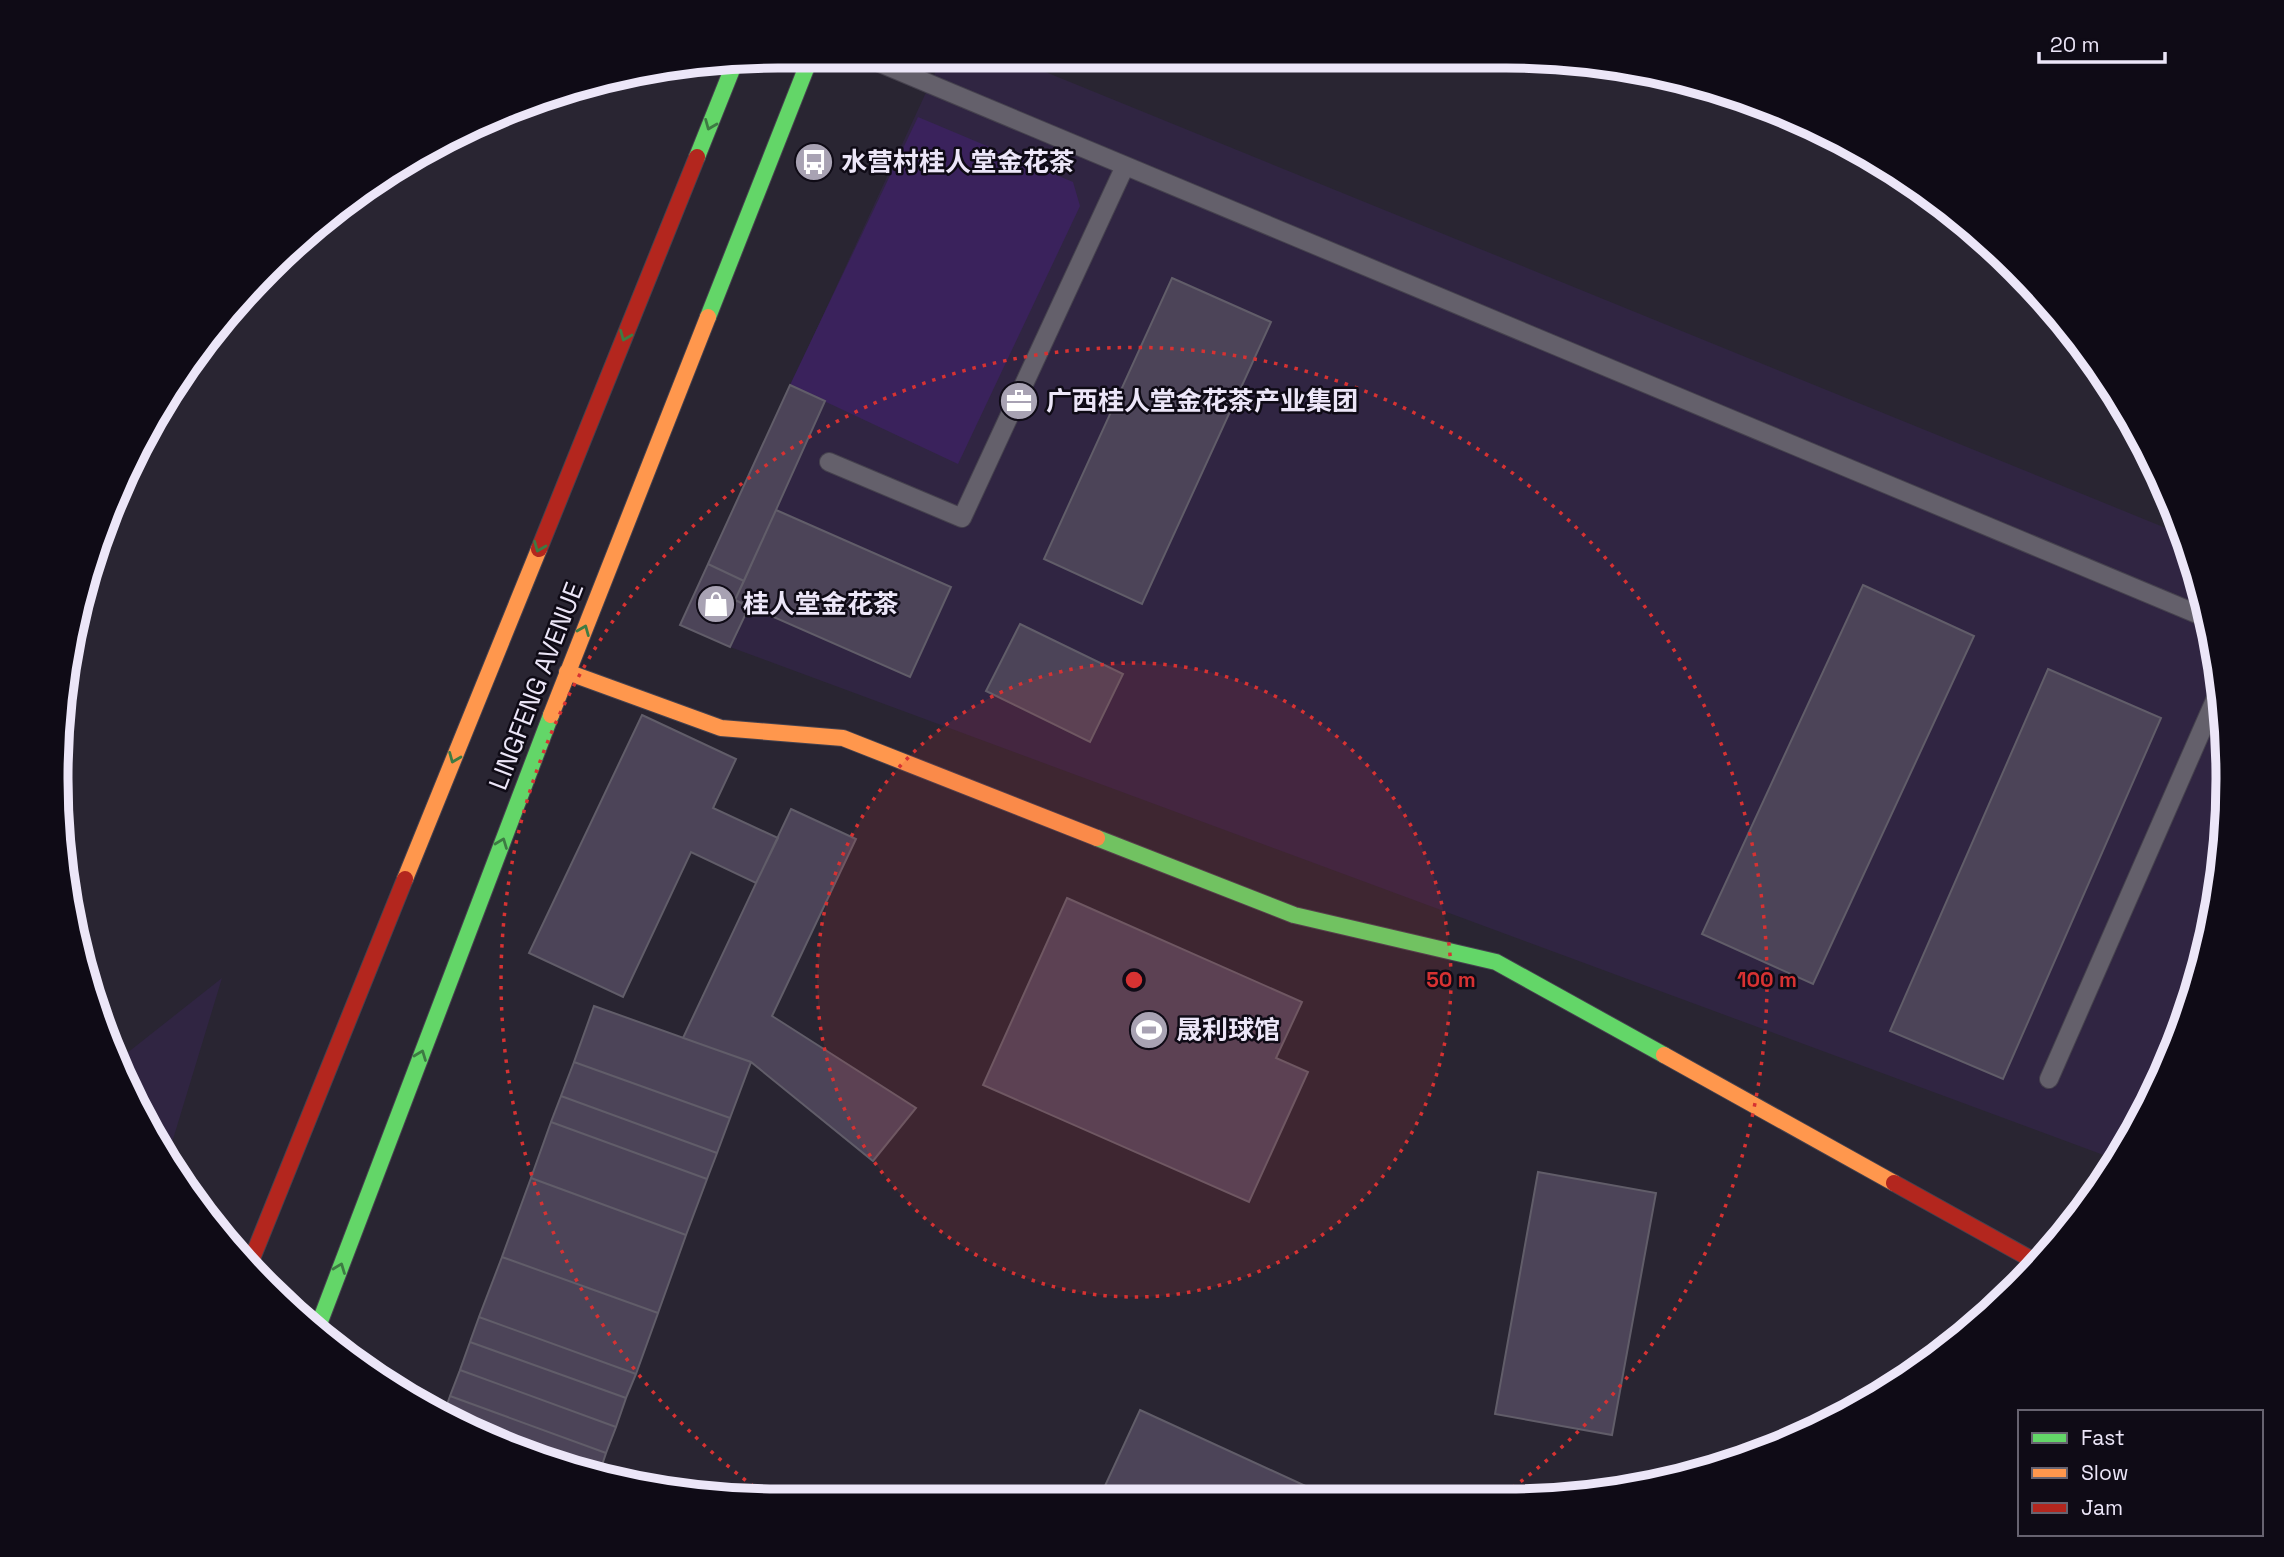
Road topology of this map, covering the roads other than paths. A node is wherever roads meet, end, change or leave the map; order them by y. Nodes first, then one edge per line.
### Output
1 (806, 68) edge
2 (892, 68) edge
3 (732, 70) edge
4 (1125, 166) junction
5 (829, 462) dead end
6 (2196, 614) edge
7 (567, 672) junction
8 (2212, 707) edge
9 (2049, 1079) dead end
10 (254, 1257) edge
11 (2029, 1258) edge
12 (320, 1321) edge

7 -> 1 main road, LINGFENG AVENUE
2 - 4 lane
3 -> 10 main road, LINGFENG AVENUE
4 - 5 lane
4 - 6 lane
7 - 11 main road
12 -> 7 main road, LINGFENG AVENUE
8 - 9 lane

